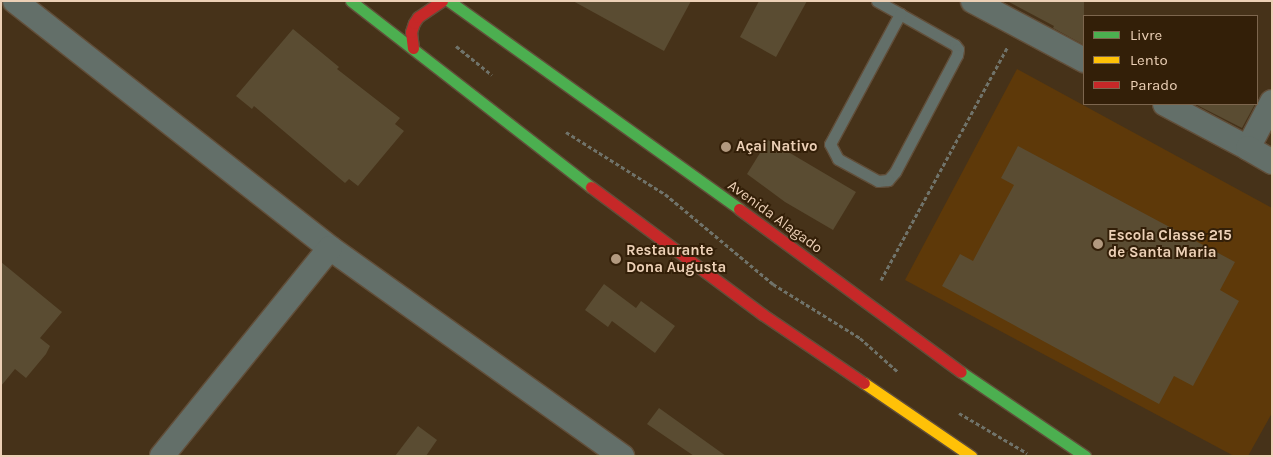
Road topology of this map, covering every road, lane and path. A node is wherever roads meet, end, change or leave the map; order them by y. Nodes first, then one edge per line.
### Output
1 (9, 1) edge
2 (15, 1) edge
3 (371, 1) edge
4 (442, 1) edge
5 (449, 1) edge
6 (877, 1) edge
7 (973, 1) edge
8 (355, 4) edge
9 (1, 11) edge
10 (900, 14) junction
11 (1018, 25) junction
12 (449, 41) dead end
13 (412, 48) junction
14 (1083, 59) edge
15 (494, 77) dead end
16 (1272, 102) edge
17 (1167, 105) edge
18 (564, 131) dead end
19 (1248, 148) junction
20 (1272, 162) edge
21 (330, 248) junction
22 (868, 304) junction
23 (902, 376) dead end
24 (958, 412) dead end
25 (162, 456) edge
26 (622, 456) edge
27 (971, 456) edge
28 (1033, 456) edge
29 (1085, 456) edge

1 - 9 street
2 - 21 street
3 - 8 main road
4 - 13 main road
5 - 22 main road, Avenida Alagado
6 - 10 lane
7 - 11 street
8 - 13 main road
10 - 10 lane
11 - 14 street
11 - 22 path
12 - 15 path
13 - 27 main road
16 - 19 street
17 - 19 street
18 - 23 path
19 - 20 street
21 - 25 street
21 - 26 street
22 - 29 main road, Avenida Alagado
24 - 28 path

